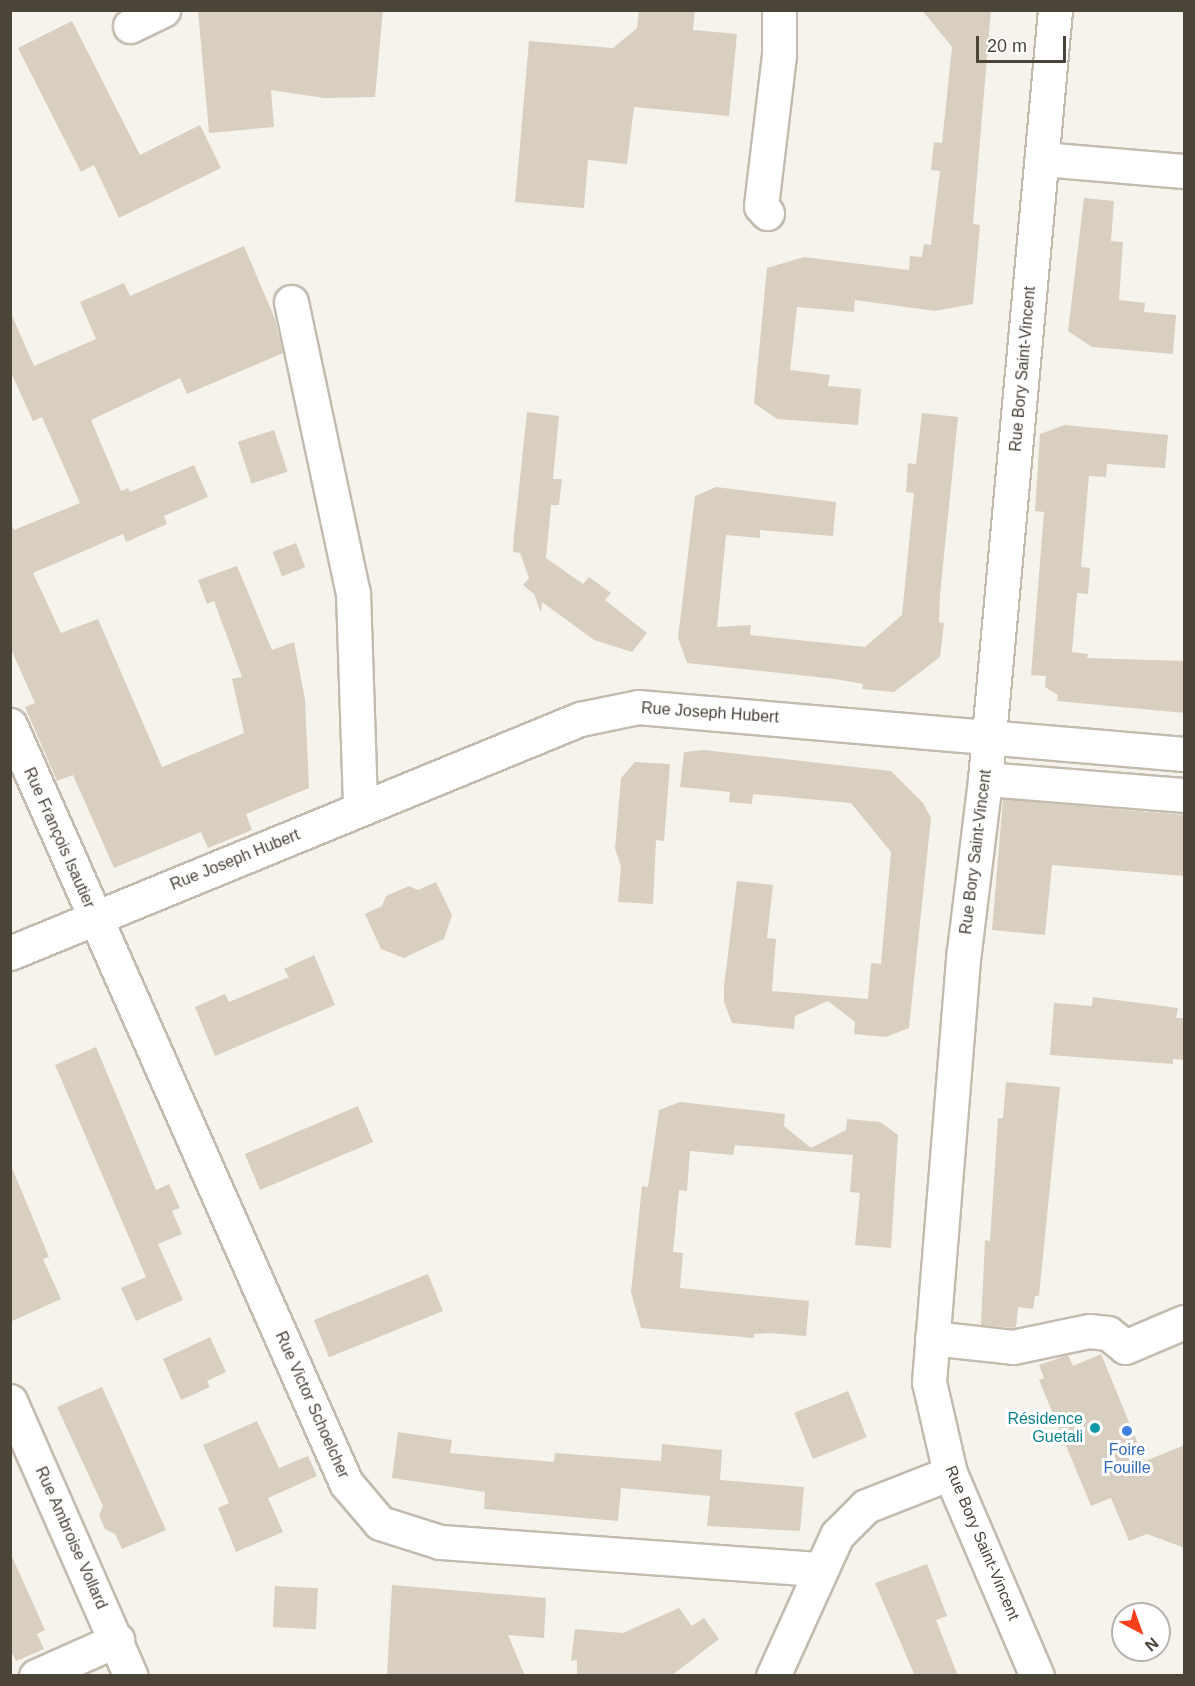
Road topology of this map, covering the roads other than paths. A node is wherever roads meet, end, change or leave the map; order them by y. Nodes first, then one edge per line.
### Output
1 (163, 10) edge
2 (779, 10) edge
3 (1055, 10) edge
4 (130, 26) dead end
5 (1043, 159) junction
6 (1185, 171) edge
7 (767, 213) dead end
8 (291, 302) dead end
9 (10, 725) edge
10 (988, 737) junction
11 (1185, 754) edge
12 (985, 779) junction
13 (1185, 795) edge
14 (360, 809) junction
15 (94, 918) junction
16 (10, 953) edge
17 (1185, 1322) edge
18 (932, 1338) junction
19 (10, 1401) edge
20 (950, 1473) junction
21 (818, 1569) junction
22 (117, 1640) junction
23 (36, 1676) edge
24 (131, 1676) edge
25 (773, 1676) edge
26 (1037, 1676) edge

1 - 4 street
2 - 7 street
3 - 5 street, Rue Bory Saint-Vincent
5 - 6 street
5 - 10 street, Rue Bory Saint-Vincent
8 - 14 street
9 - 15 street, Rue François Isautier
10 - 11 street, Rue Joseph Hubert
10 - 12 street, Rue Bory Saint-Vincent
10 - 14 street, Rue Joseph Hubert
12 - 13 street
12 - 18 street, Rue Bory Saint-Vincent
14 - 15 street, Rue Joseph Hubert
15 - 16 street, Rue Joseph Hubert
15 - 21 street, Rue Victor Schoelcher
17 - 18 street
18 - 20 street, Rue Bory Saint-Vincent
19 - 22 street, Rue Ambroise Vollard
20 - 21 street
20 - 26 street, Rue Bory Saint-Vincent
21 - 25 street
22 - 23 street
22 - 24 street, Rue Ambroise Vollard

